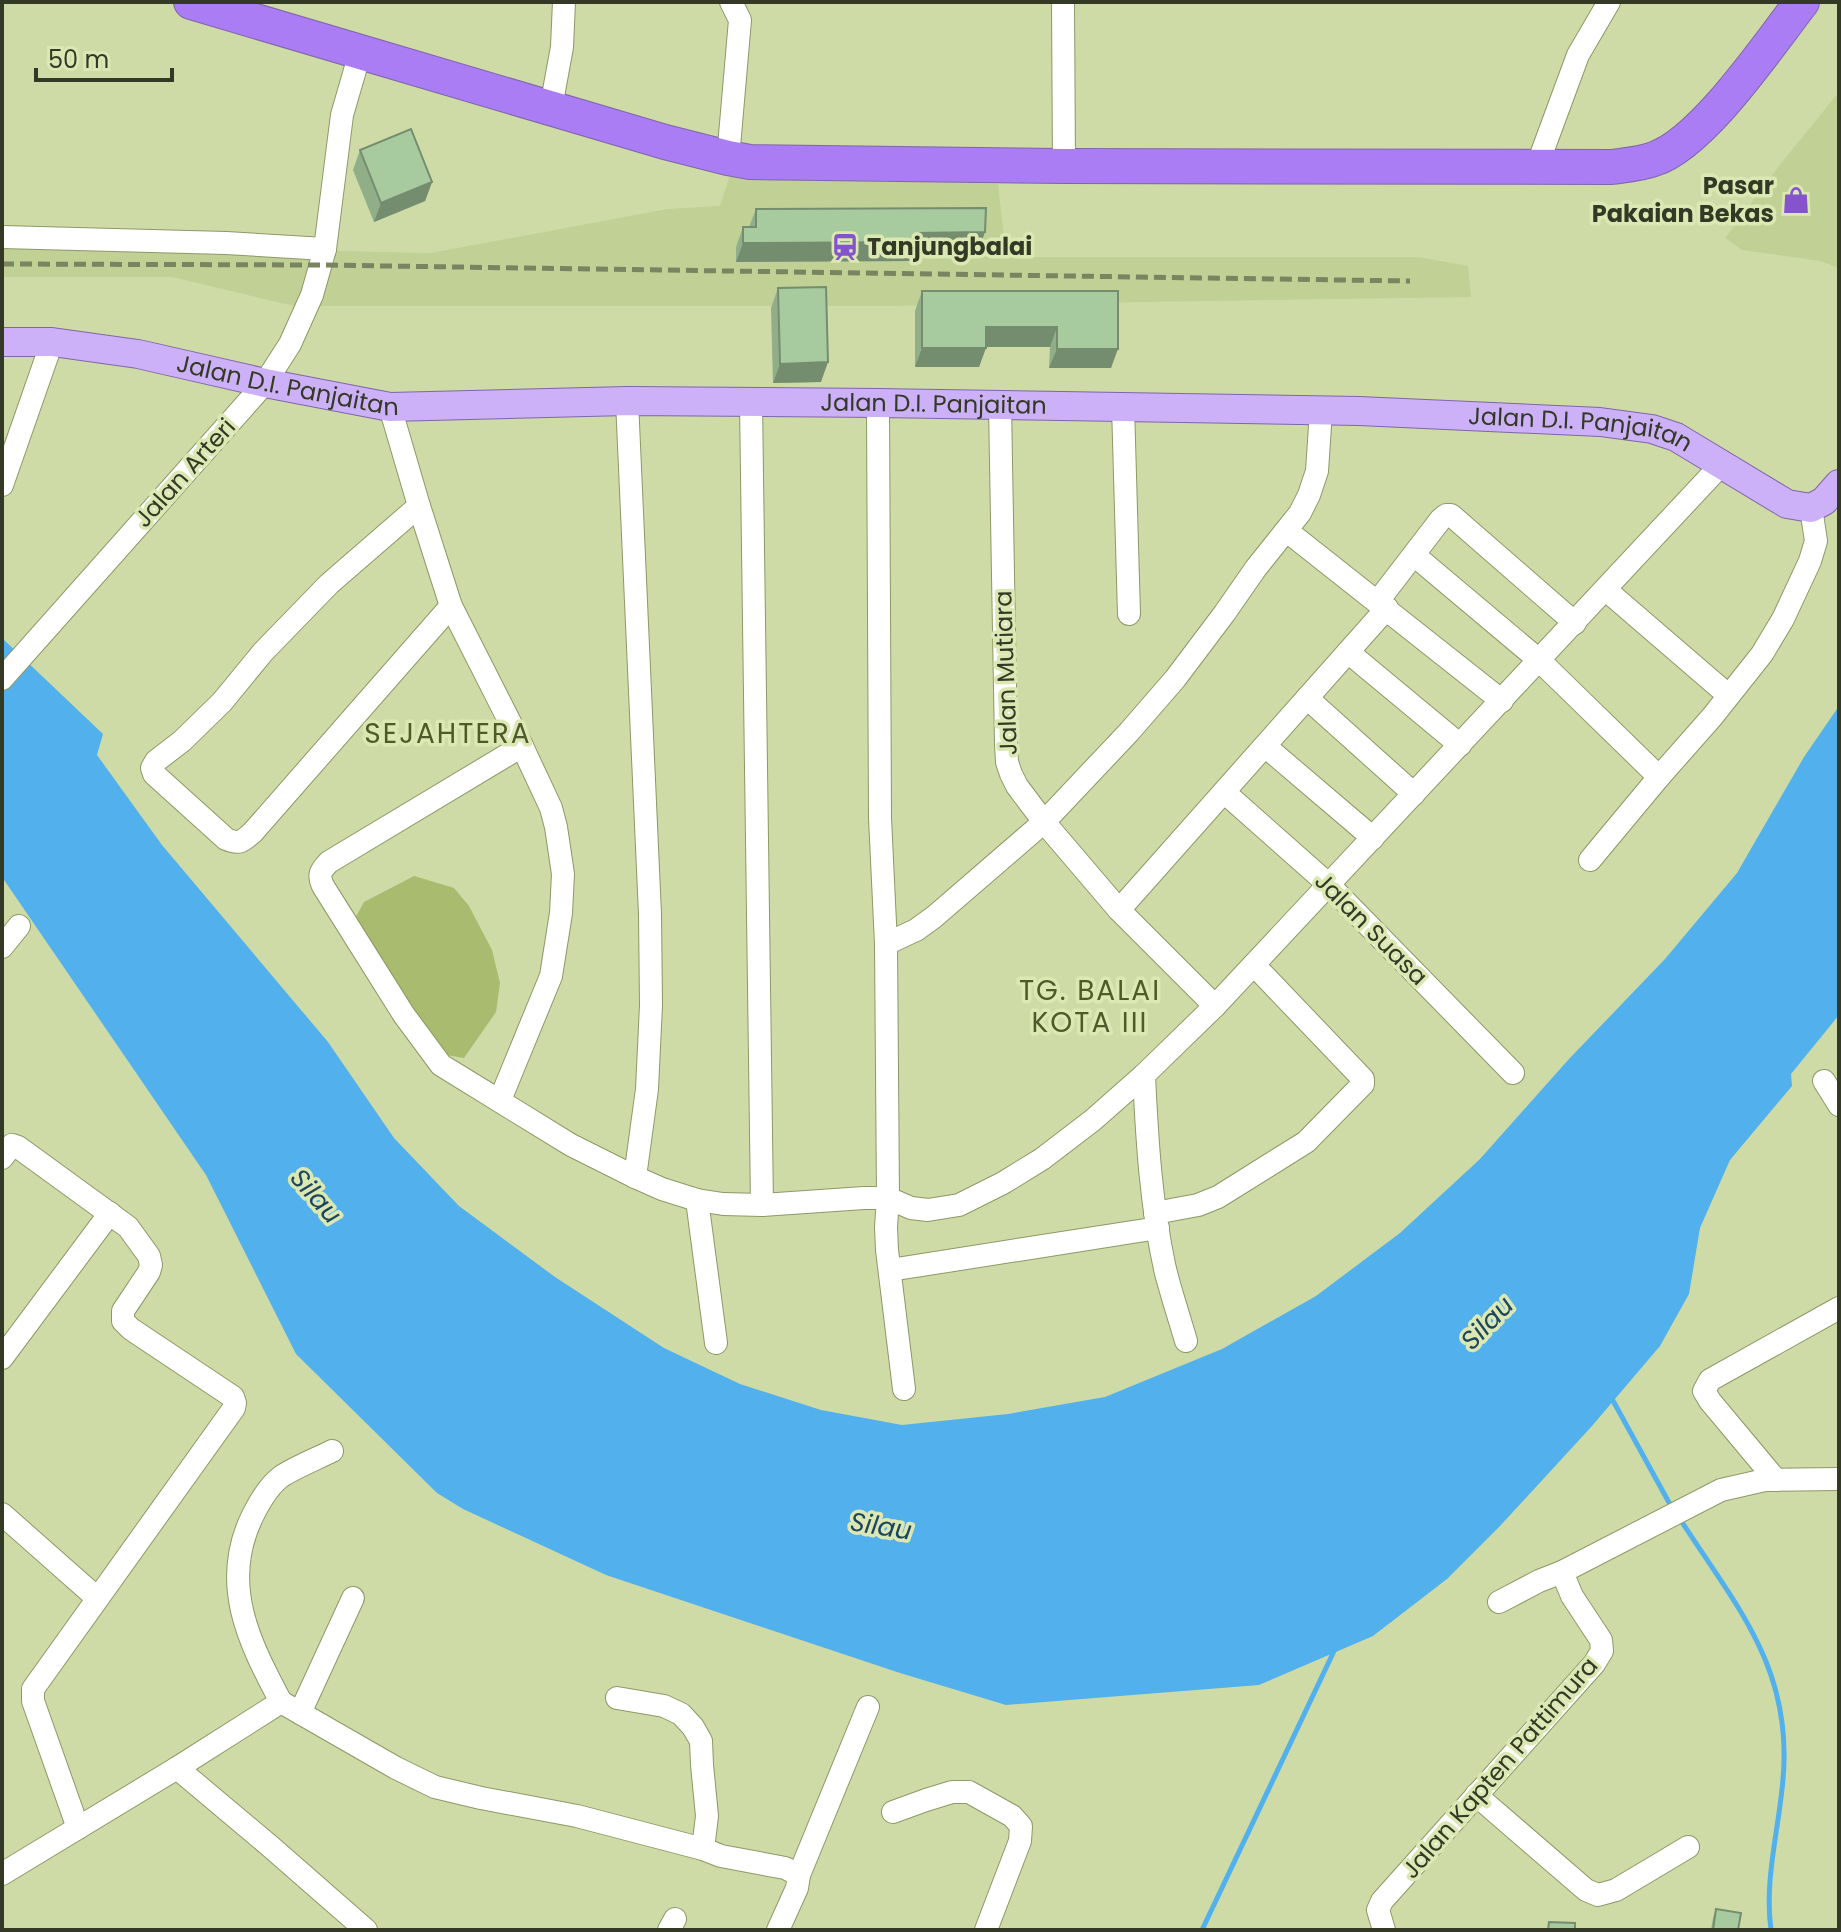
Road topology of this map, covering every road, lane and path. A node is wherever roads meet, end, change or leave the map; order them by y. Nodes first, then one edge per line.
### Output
1 (191, 2) edge
2 (564, 2) edge
3 (731, 2) edge
4 (1063, 2) edge
5 (1609, 2) edge
6 (1802, 2) edge
7 (360, 53) junction
8 (551, 107) junction
9 (728, 158) junction
10 (1064, 166) junction
11 (1537, 166) junction
12 (2, 237) edge
13 (325, 249) junction
14 (2, 342) edge
15 (52, 342) junction
16 (265, 383) junction
17 (627, 401) junction
18 (751, 402) junction
19 (878, 403) junction
20 (1000, 405) junction
21 (1123, 406) junction
22 (390, 407) junction
23 (1321, 411) junction
24 (1721, 465) junction
25 (1839, 484) edge
26 (2, 485) edge
27 (419, 506) junction
28 (1811, 508) junction
29 (1287, 531) junction
30 (1414, 555) junction
31 (1606, 590) junction
32 (1382, 605) junction
33 (451, 606) junction
34 (1129, 614) dead end
35 (1575, 623) junction
36 (1348, 652) junction
37 (1540, 661) junction
38 (2, 679) edge
39 (1728, 695) junction
40 (1307, 698) junction
41 (1502, 701) junction
42 (1460, 745) junction
43 (522, 746) junction
44 (1265, 746) junction
45 (1659, 777) junction
46 (1224, 792) junction
47 (1414, 794) junction
48 (1044, 822) junction
49 (1373, 838) junction
50 (1590, 860) dead end
51 (1329, 885) junction
52 (1119, 910) junction
53 (19, 926) dead end
54 (886, 944) junction
55 (2, 947) edge
56 (1254, 965) junction
57 (1215, 1006) junction
58 (1513, 1073) dead end
59 (1144, 1075) junction
60 (1824, 1081) dead end
61 (500, 1100) junction
62 (1839, 1105) edge
63 (2, 1158) edge
64 (635, 1177) junction
65 (888, 1198) junction
66 (697, 1200) junction
67 (762, 1205) junction
68 (110, 1213) junction
69 (1157, 1220) junction
70 (890, 1270) junction
71 (1839, 1308) edge
72 (1186, 1341) dead end
73 (716, 1343) dead end
74 (2, 1358) edge
75 (904, 1389) dead end
76 (332, 1451) dead end
77 (1839, 1479) edge
78 (1776, 1480) junction
79 (2, 1514) edge
80 (1562, 1572) junction
81 (97, 1598) junction
82 (353, 1598) dead end
83 (1499, 1602) dead end
84 (617, 1698) dead end
85 (868, 1707) dead end
86 (291, 1708) junction
87 (177, 1768) junction
88 (1476, 1795) junction
89 (893, 1812) dead end
90 (78, 1828) junction
91 (1688, 1847) dead end
92 (703, 1849) junction
93 (2, 1874) edge
94 (799, 1875) junction
95 (366, 1930) edge
96 (778, 1930) edge
97 (986, 1930) edge
98 (1384, 1930) edge

1 - 7 highway
2 - 8 street
3 - 9 street
4 - 10 street
5 - 11 street
6 - 11 highway
7 - 8 highway
7 - 13 street, Jalan Arteri
8 - 9 highway
9 - 10 highway
10 - 11 highway
12 - 13 street
13 - 16 street, Jalan Arteri
14 - 15 main road, Jalan D.I. Panjaitan
15 - 16 main road, Jalan D.I. Panjaitan
15 - 26 street
16 - 22 main road, Jalan D.I. Panjaitan
16 - 38 street, Jalan Arteri
17 - 18 main road, Jalan D.I. Panjaitan
17 - 22 main road, Jalan D.I. Panjaitan
17 - 64 street
18 - 19 main road, Jalan D.I. Panjaitan
18 - 67 street
19 - 20 main road, Jalan D.I. Panjaitan
19 - 54 street
20 - 21 main road, Jalan D.I. Panjaitan
20 - 48 street, Jalan Mutiara
21 - 23 main road, Jalan D.I. Panjaitan
21 - 34 street
22 - 27 street
23 - 24 main road, Jalan D.I. Panjaitan
23 - 29 street
24 - 28 main road, Jalan D.I. Panjaitan
24 - 31 street
25 - 28 main road
27 - 33 street
27 - 33 street
28 - 39 street
29 - 32 street
29 - 48 street
30 - 32 street
30 - 35 street
30 - 37 street
31 - 35 street
31 - 39 street
32 - 36 street
32 - 41 street
33 - 43 street
35 - 37 street
36 - 40 street
36 - 42 street
37 - 41 street
37 - 45 street
39 - 45 street
40 - 44 street
40 - 47 street
41 - 42 street
42 - 47 street
43 - 61 street
43 - 61 street
44 - 46 street
44 - 49 street
45 - 50 street
46 - 51 street, Jalan Suasa
46 - 52 street
47 - 49 street
48 - 52 street, Jalan Mutiara
48 - 54 street
49 - 51 street
51 - 56 street
51 - 58 street, Jalan Suasa
52 - 57 street, Jalan Mutiara
53 - 55 street
54 - 65 street
56 - 57 street
56 - 69 street
57 - 59 street
59 - 65 street
59 - 69 street
60 - 62 street
61 - 64 street
63 - 68 street
64 - 66 street
65 - 67 street
65 - 70 street
66 - 67 street
66 - 73 street
68 - 74 street
68 - 81 street
69 - 70 street
69 - 72 street
70 - 75 street
71 - 78 street
76 - 86 street
77 - 78 street
78 - 80 street
79 - 81 street
80 - 83 street
80 - 88 street, Jalan Kapten Pattimura
81 - 90 street
82 - 86 street
84 - 92 street
85 - 94 street
86 - 87 street
86 - 92 street
87 - 90 street
87 - 95 street
88 - 91 street
88 - 98 street, Jalan Kapten Pattimura
89 - 97 street
90 - 93 street
92 - 94 street
94 - 96 street

